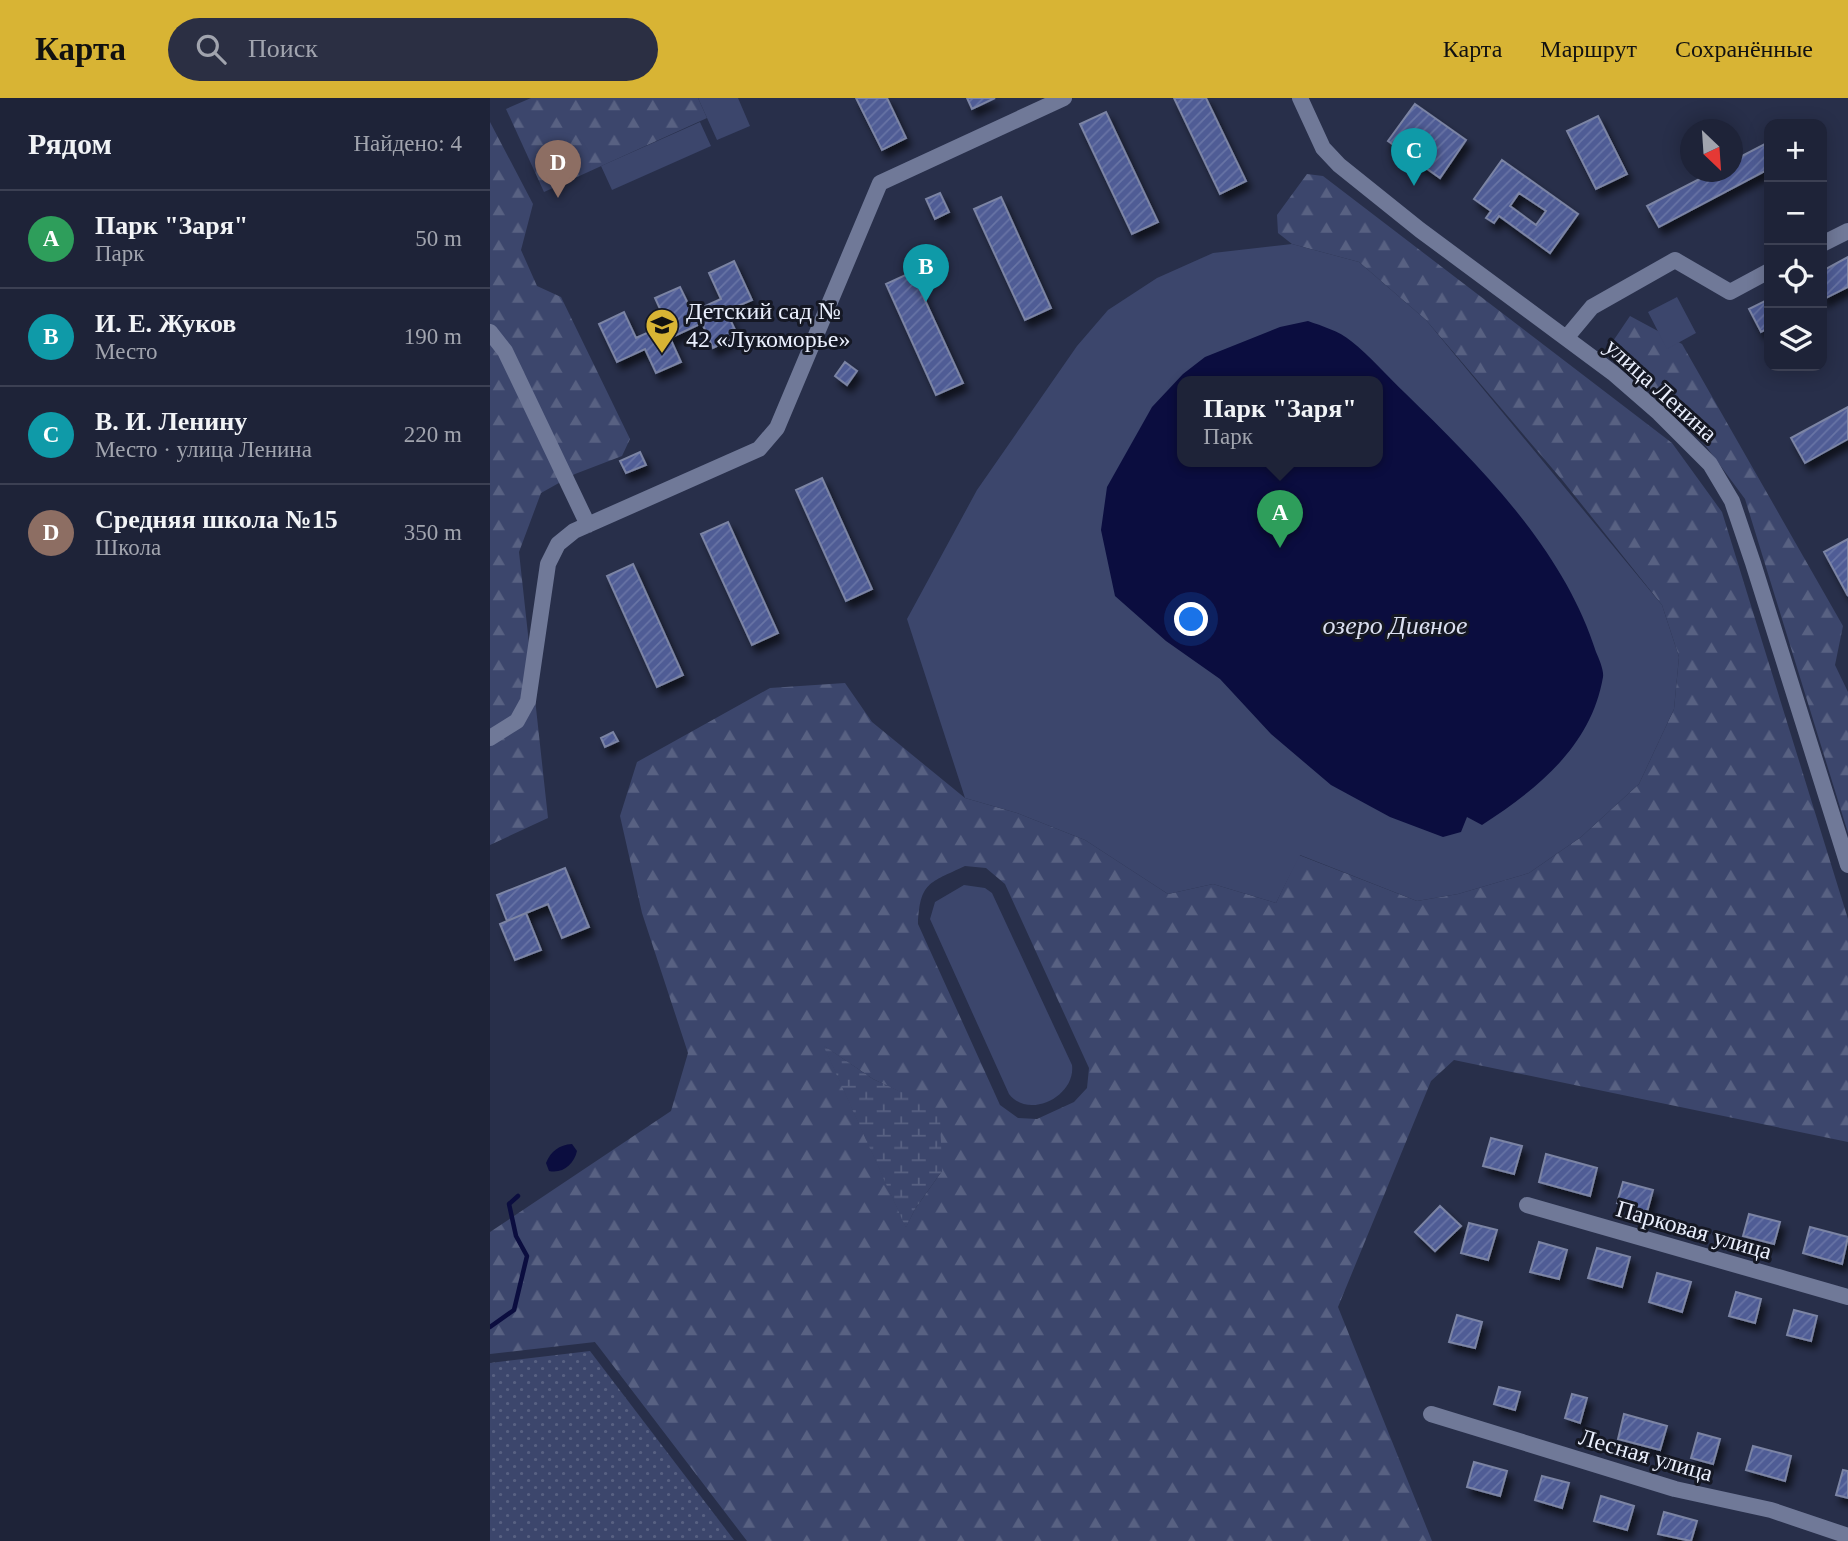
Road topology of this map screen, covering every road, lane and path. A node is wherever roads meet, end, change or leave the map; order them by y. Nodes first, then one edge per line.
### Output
1 (1064, 98) edge
2 (1300, 98) edge
3 (1848, 231) edge
4 (1827, 242) edge
5 (1764, 274) edge
6 (490, 332) edge
7 (1567, 337) junction
8 (581, 528) junction
9 (490, 738) edge
10 (1845, 846) edge
11 (1848, 865) edge
12 (1527, 1205) dead end
13 (1848, 1297) edge
14 (1431, 1414) dead end
15 (1848, 1536) edge

1 - 8 street
2 - 7 street, улица Ленина
3 - 4 street
5 - 7 street
6 - 8 street
7 - 10 street, улица Ленина
8 - 9 street
10 - 11 street, улица Ленина
12 - 13 street, Парковая улица
14 - 15 street, Лесная улица

